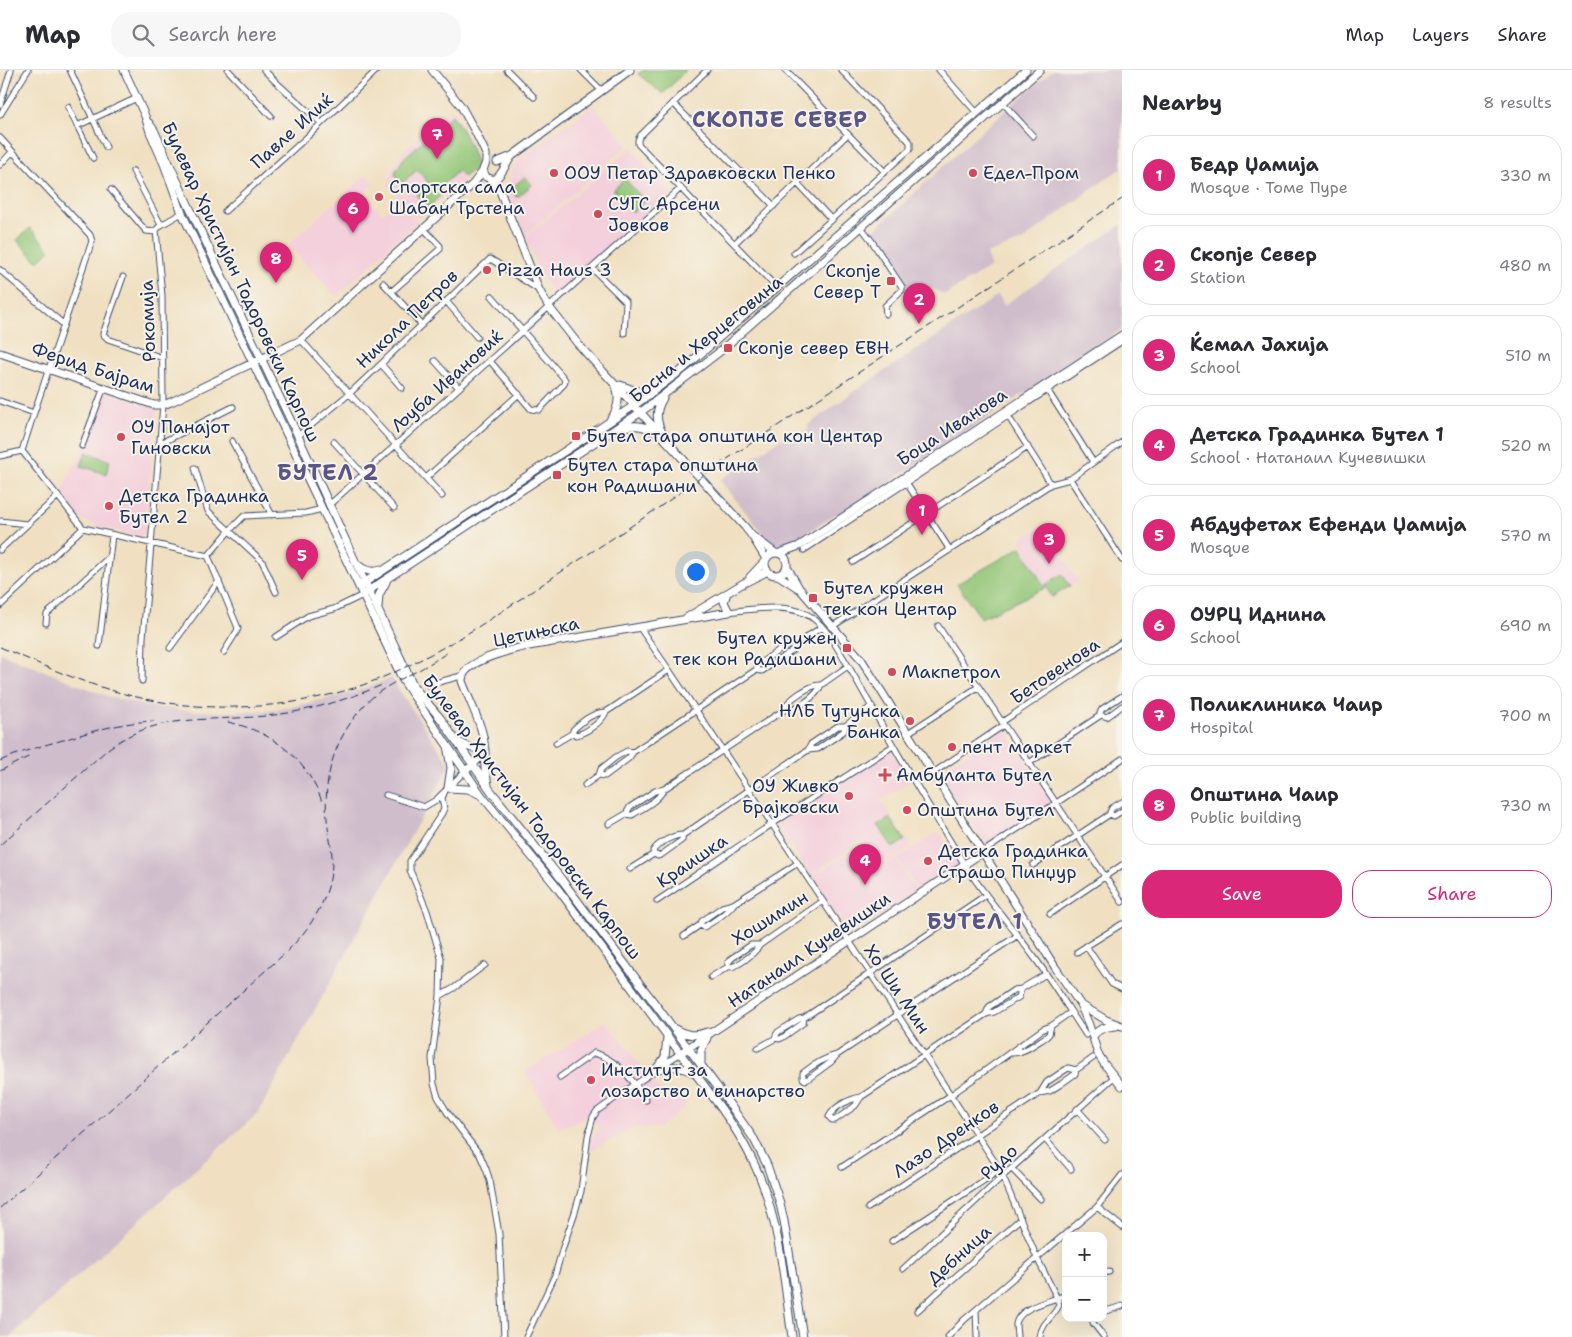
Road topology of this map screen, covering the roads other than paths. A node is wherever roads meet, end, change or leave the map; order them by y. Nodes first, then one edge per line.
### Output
1 (11, 70) edge
2 (28, 70) edge
3 (70, 70) edge
4 (124, 70) edge
5 (228, 70) edge
6 (266, 70) edge
7 (377, 70) edge
8 (432, 70) edge
9 (507, 70) edge
10 (581, 70) edge
11 (630, 70) edge
12 (707, 70) edge
13 (786, 70) edge
14 (841, 70) edge
15 (939, 70) edge
16 (1026, 70) edge
17 (1040, 70) edge
18 (602, 90) junction
19 (534, 97) dead end
20 (137, 98) junction
21 (673, 103) junction
22 (1003, 103) junction
23 (0, 105) edge
24 (68, 107) dead end
25 (977, 113) junction
26 (0, 115) edge
27 (145, 116) junction
28 (271, 116) dead end
29 (92, 119) junction
30 (321, 123) junction
31 (77, 126) junction
32 (848, 134) junction
33 (1033, 136) dead end
34 (0, 138) edge
35 (106, 147) dead end
36 (12, 152) junction
37 (485, 152) junction
38 (512, 156) junction
39 (93, 158) dead end
40 (495, 162) junction
41 (0, 165) edge
42 (484, 169) junction
43 (133, 171) dead end
44 (885, 172) junction
45 (501, 174) junction
46 (490, 179) junction
47 (797, 183) junction
48 (473, 184) junction
49 (681, 188) junction
50 (111, 190) dead end
51 (500, 191) junction
52 (774, 206) junction
53 (225, 211) dead end
54 (182, 213) junction
55 (832, 220) junction
56 (161, 225) junction
57 (862, 228) junction
58 (424, 229) junction
59 (156, 232) junction
60 (735, 243) junction
61 (794, 253) dead end
62 (592, 269) junction
63 (0, 270) edge
64 (123, 277) dead end
65 (383, 283) dead end
66 (777, 288) junction
67 (538, 290) junction
68 (391, 292) junction
69 (492, 296) dead end
70 (446, 301) junction
71 (549, 307) junction
72 (886, 314) dead end
73 (63, 324) junction
74 (422, 325) junction
75 (522, 331) junction
76 (624, 333) dead end
77 (1122, 335) edge
78 (477, 337) dead end
79 (301, 340) junction
80 (0, 353) edge
81 (163, 358) junction
82 (262, 359) junction
83 (435, 360) dead end
84 (490, 360) junction
85 (252, 363) junction
86 (381, 364) junction
87 (49, 370) junction
88 (615, 383) junction
89 (104, 387) junction
90 (1046, 387) junction
91 (402, 388) dead end
92 (459, 388) junction
93 (657, 389) junction
94 (349, 394) junction
95 (519, 394) junction
96 (667, 394) junction
97 (0, 401) edge
98 (162, 405) junction
99 (635, 405) junction
100 (233, 406) dead end
101 (641, 412) junction
102 (34, 413) junction
103 (1008, 416) junction
104 (606, 423) junction
105 (611, 431) junction
106 (298, 436) junction
107 (232, 442) dead end
108 (334, 442) dead end
109 (1122, 442) edge
110 (158, 444) junction
111 (82, 446) dead end
112 (396, 446) junction
113 (672, 447) junction
114 (1028, 447) junction
115 (22, 451) junction
116 (0, 456) edge
117 (937, 459) junction
118 (1093, 462) junction
119 (195, 468) dead end
120 (363, 474) junction
121 (426, 478) junction
122 (1070, 479) junction
123 (906, 482) junction
124 (1051, 484) junction
125 (58, 496) junction
126 (442, 496) dead end
127 (329, 505) junction
128 (394, 508) dead end
129 (322, 509) junction
130 (926, 513) junction
131 (272, 515) junction
132 (0, 521) edge
133 (27, 524) junction
134 (83, 528) junction
135 (230, 530) junction
136 (112, 535) junction
137 (752, 536) junction
138 (151, 543) junction
139 (802, 548) junction
140 (0, 550) edge
141 (950, 550) junction
142 (777, 552) junction
143 (208, 556) junction
144 (110, 557) junction
145 (765, 560) junction
146 (1122, 560) edge
147 (853, 562) dead end
148 (352, 563) junction
149 (787, 564) junction
150 (384, 569) junction
151 (768, 572) junction
152 (778, 575) junction
153 (392, 576) junction
154 (219, 581) junction
155 (362, 584) junction
156 (742, 584) junction
157 (799, 588) junction
158 (276, 592) dead end
159 (366, 593) junction
160 (727, 593) junction
161 (0, 606) edge
162 (379, 612) junction
163 (729, 612) junction
164 (681, 621) junction
165 (46, 622) dead end
166 (833, 626) junction
167 (938, 626) dead end
168 (822, 627) junction
169 (640, 628) junction
170 (276, 637) dead end
171 (1122, 642) edge
172 (796, 644) junction
173 (99, 646) dead end
174 (170, 648) dead end
175 (224, 652) dead end
176 (848, 666) junction
177 (668, 670) junction
178 (756, 670) junction
179 (461, 676) junction
180 (142, 681) dead end
181 (428, 685) dead end
182 (821, 685) junction
183 (978, 687) junction
184 (1122, 696) edge
185 (872, 706) junction
186 (1122, 706) edge
187 (695, 710) junction
188 (784, 710) junction
189 (1101, 715) junction
190 (1003, 723) junction
191 (908, 733) junction
192 (453, 737) junction
193 (556, 743) dead end
194 (446, 744) junction
195 (893, 746) junction
196 (485, 749) junction
197 (722, 750) junction
198 (1122, 759) edge
199 (1029, 763) junction
200 (472, 765) junction
201 (464, 772) junction
202 (933, 773) junction
203 (585, 785) dead end
204 (446, 790) junction
205 (749, 790) junction
206 (491, 791) junction
207 (386, 794) dead end
208 (482, 796) junction
209 (1122, 802) edge
210 (1056, 803) junction
211 (1122, 812) edge
212 (1110, 814) junction
213 (609, 824) dead end
214 (772, 824) junction
215 (683, 835) junction
216 (1077, 835) junction
217 (983, 852) junction
218 (654, 854) junction
219 (798, 863) junction
220 (964, 864) junction
221 (1033, 865) dead end
222 (1122, 865) edge
223 (630, 870) dead end
224 (1105, 877) junction
225 (986, 895) junction
226 (657, 901) dead end
227 (823, 901) junction
228 (1122, 902) edge
229 (1050, 914) dead end
230 (1122, 924) edge
231 (1018, 935) junction
232 (684, 936) dead end
233 (849, 942) junction
234 (1086, 946) junction
235 (1077, 952) dead end
236 (485, 965) dead end
237 (871, 974) junction
238 (1046, 974) junction
239 (711, 978) dead end
240 (1122, 988) edge
241 (440, 996) junction
242 (1080, 1004) junction
243 (1071, 1012) junction
244 (898, 1014) junction
245 (723, 1025) junction
246 (1120, 1026) edge
247 (673, 1028) junction
248 (1089, 1036) junction
249 (667, 1037) junction
250 (688, 1048) junction
251 (758, 1048) dead end
252 (679, 1054) junction
253 (837, 1054) junction
254 (924, 1054) junction
255 (1093, 1058) dead end
256 (702, 1067) junction
257 (656, 1070) junction
258 (1076, 1070) junction
259 (693, 1072) junction
260 (560, 1077) dead end
261 (1114, 1077) junction
262 (636, 1084) junction
263 (1122, 1086) edge
264 (1040, 1092) junction
265 (951, 1094) junction
266 (861, 1097) junction
267 (646, 1100) dead end
268 (1077, 1109) junction
269 (978, 1135) junction
270 (1045, 1139) junction
271 (1105, 1140) dead end
272 (842, 1167) dead end
273 (1012, 1169) junction
274 (1071, 1169) dead end
275 (1000, 1170) junction
276 (1003, 1176) junction
277 (1122, 1176) edge
278 (1041, 1199) dead end
279 (1097, 1207) junction
280 (868, 1208) dead end
281 (1020, 1218) junction
282 (1122, 1227) edge
283 (892, 1241) dead end
284 (1037, 1258) junction
285 (903, 1269) dead end
286 (1062, 1296) edge
287 (1057, 1298) junction
288 (1122, 1306) edge
289 (976, 1310) junction
290 (918, 1311) dead end
291 (1107, 1311) edge
292 (1093, 1322) edge
293 (504, 1337) edge
294 (526, 1337) edge
295 (792, 1337) edge
296 (803, 1337) edge
297 (948, 1337) edge
298 (977, 1337) edge
299 (1017, 1337) edge
300 (1040, 1337) edge
301 (1104, 1337) edge

1 - 23 street
2 - 26 street
3 - 29 street
4 - 20 street, Булевар Христијан Тодоровски Карпош
5 - 28 street
6 - 30 street
7 - 30 street, Павле Илиќ
8 - 37 street
9 - 19 street
10 - 18 street
11 - 18 street
12 - 21 street
13 - 32 street
14 - 44 street
15 - 25 street
16 - 25 street, Босна и Херцеговина
17 - 22 street, Босна и Херцеговина
18 - 38 street
20 - 27 street, Булевар Христијан Тодоровски Карпош
20 - 29 street
21 - 49 street
21 - 52 street
22 - 33 street
22 - 57 street, Босна и Херцеговина
24 - 31 street
25 - 66 street, Босна и Херцеговина
27 - 54 street, Булевар Христијан Тодоровски Карпош
27 - 82 street, Булевар Христијан Тодоровски Карпош
29 - 31 street
29 - 35 street
30 - 53 street, Павле Илиќ
31 - 39 street
32 - 44 street
32 - 47 street
34 - 36 street
36 - 41 street
36 - 73 street
37 - 40 street
37 - 42 street
38 - 40 street
38 - 45 street
40 - 42 street
40 - 45 street
42 - 46 street
42 - 48 street, Ферид Бајрам
43 - 56 street
44 - 55 street
45 - 46 street
45 - 51 street
46 - 48 street
46 - 51 street
47 - 52 street
47 - 55 street
48 - 58 street, Ферид Бајрам
49 - 60 street
49 - 62 street, Љуба Ивановиќ
50 - 59 street
51 - 67 street
52 - 60 street
54 - 56 street
54 - 85 street, Булевар Христијан Тодоровски Карпош
55 - 61 street
56 - 59 street
57 - 72 street
57 - 96 street, Босна и Херцеговина
58 - 68 street
58 - 79 street, Ферид Бајрам
59 - 81 street, Рокомија
60 - 66 street
62 - 71 street, Љуба Ивановиќ
62 - 76 street
63 - 73 street
64 - 81 street
65 - 68 street
66 - 93 street, Босна и Херцеговина
67 - 70 street, Никола Петров
67 - 71 street
68 - 74 street
69 - 75 street
70 - 74 street, Никола Петров
70 - 78 street
71 - 75 street, Љуба Ивановиќ
71 - 88 street
73 - 87 street
74 - 86 street, Никола Петров
75 - 84 street, Љуба Ивановиќ
75 - 95 street
77 - 90 street, Боца Иванова
79 - 82 street, Ферид Бајрам
79 - 94 street
80 - 87 street, Ферид Бајрам
81 - 98 street, Рокомија
82 - 85 street, Ферид Бајрам
82 - 106 street, Булевар Христијан Тодоровски Карпош
83 - 92 street
84 - 92 street, Љуба Ивановиќ
84 - 95 street
85 - 98 street, Ферид Бајрам
85 - 129 street, Булевар Христијан Тодоровски Карпош
86 - 91 street
86 - 94 street, Никола Петров
87 - 89 street, Ферид Бајрам
87 - 102 street
88 - 93 street
88 - 99 street
88 - 104 street
89 - 98 street, Ферид Бајрам
89 - 111 street
90 - 103 street
90 - 117 street, Боца Иванова
90 - 118 street
92 - 112 street, Љуба Ивановиќ
93 - 99 street, Босна и Херцеговина
94 - 106 street, Никола Петров
94 - 112 street
95 - 121 street
96 - 101 street, Босна и Херцеговина
96 - 113 street
97 - 102 street
98 - 110 street, Рокомија
99 - 101 street
99 - 104 street, Босна и Херцеговина
100 - 110 street
101 - 105 street, Босна и Херцеговина
101 - 113 street
102 - 115 street
103 - 114 street
103 - 117 street
104 - 150 street, Босна и Херцеговина
105 - 113 street
105 - 153 street, Босна и Херцеговина
106 - 127 street, Булевар Христијан Тодоровски Карпош
107 - 131 street
108 - 120 street
109 - 118 street
110 - 138 street, Рокомија
112 - 120 street, Љуба Ивановиќ
112 - 121 street
113 - 137 street
114 - 124 street
114 - 130 street
115 - 116 street
115 - 125 street
117 - 123 street
117 - 139 street, Боца Иванова
118 - 122 street
119 - 135 street
120 - 127 street, Љуба Ивановиќ
120 - 128 street
121 - 126 street
122 - 124 street
122 - 146 street
123 - 130 street
123 - 139 street
124 - 141 street
125 - 133 street
125 - 134 street
127 - 148 street, Булевар Христијан Тодоровски Карпош
129 - 131 street
129 - 148 street, Булевар Христијан Тодоровски Карпош
130 - 141 street
130 - 147 street
131 - 135 street
132 - 133 street
133 - 140 street
134 - 136 street
134 - 161 street
135 - 143 street
135 - 158 street
136 - 138 street
136 - 144 street
137 - 142 street
137 - 145 street
138 - 143 street
138 - 180 street, Рокомија
139 - 142 street, Боца Иванова
139 - 149 street, Боца Иванова
141 - 166 street
142 - 145 street
142 - 149 street
143 - 154 street
144 - 165 street
144 - 173 street
145 - 151 street
145 - 156 street
148 - 150 street
148 - 155 street, Булевар Христијан Тодоровски Карпош
149 - 152 street
149 - 157 street
150 - 155 street, Босна и Херцеговина
151 - 152 street
151 - 156 street
152 - 157 street
153 - 159 street, Босна и Херцеговина
153 - 162 street
154 - 174 street
154 - 175 street
155 - 159 street, Булевар Христијан Тодоровски Карпош
156 - 160 street
157 - 166 street
159 - 162 street, Булевар Христијан Тодоровски Карпош
159 - 170 street
159 - 194 street, Булевар Христијан Тодоровски Карпош
160 - 163 street
160 - 164 street
162 - 192 street, Булевар Христијан Тодоровски Карпош
163 - 164 street, Цетињска
163 - 168 street
164 - 169 street, Цетињска
166 - 191 street
167 - 183 street
168 - 172 street
168 - 176 street
169 - 177 street, Хо Ши Мин
169 - 179 street, Цетињска
171 - 190 street, Бетовенова
172 - 178 street
172 - 178 street
176 - 182 street
176 - 185 street
177 - 187 street, Хо Ши Мин
177 - 193 street
178 - 187 street
179 - 181 street
179 - 196 street
182 - 188 street
182 - 188 street
183 - 190 street
183 - 191 street
184 - 189 street
185 - 195 street
185 - 205 street
186 - 189 street
187 - 197 street, Хо Ши Мин
187 - 203 street
188 - 197 street
189 - 199 street
190 - 199 street
190 - 202 street, Бетовенова
191 - 202 street
192 - 196 street
192 - 200 street, Булевар Христијан Тодоровски Карпош
194 - 201 street, Булевар Христијан Тодоровски Карпош
194 - 204 street
195 - 214 street, Краишка
195 - 220 street
196 - 200 street
196 - 206 street
197 - 205 street, Хо Ши Мин
197 - 213 street
198 - 210 street, Натанаил Кучевишки
199 - 210 street
200 - 201 street
200 - 206 street, Булевар Христијан Тодоровски Карпош
201 - 204 street
201 - 208 street, Булевар Христијан Тодоровски Карпош
202 - 217 street
204 - 207 street
204 - 208 street
204 - 241 street
205 - 214 street, Хо Ши Мин
205 - 215 street
206 - 247 street, Булевар Христијан Тодоровски Карпош
208 - 249 street, Булевар Христијан Тодоровски Карпош
209 - 212 street
210 - 216 street
210 - 217 street, Натанаил Кучевишки
211 - 212 street
212 - 216 street
214 - 219 street, Хо Ши Мин
214 - 226 street, Краишка
215 - 218 street
215 - 218 street
216 - 221 street
216 - 224 street
217 - 220 street, Натанаил Кучевишки
217 - 242 street
218 - 223 street
219 - 227 street, Хо Ши Мин
219 - 232 street, Хошимин
220 - 225 street
220 - 233 street, Натанаил Кучевишки
222 - 224 street
224 - 228 street
224 - 229 street
225 - 231 street
225 - 237 street
227 - 233 street, Хо Ши Мин
227 - 239 street, Хошимин
230 - 234 street
231 - 238 street
231 - 244 street
233 - 237 street, Хо Ши Мин
233 - 245 street, Натанаил Кучевишки
234 - 235 street
234 - 240 street
236 - 241 street
237 - 244 street, Хо Ши Мин
237 - 251 street
238 - 243 street
238 - 254 street
241 - 293 street
242 - 246 street
242 - 248 street
243 - 248 street
243 - 265 street
244 - 253 street
244 - 254 street, Хо Ши Мин
245 - 247 street
245 - 250 street, Натанаил Кучевишки
245 - 256 street
246 - 248 street
247 - 250 street, Булевар Христијан Тодоровски Карпош
248 - 261 street
249 - 252 street, Булевар Христијан Тодоровски Карпош
249 - 257 street
250 - 252 street, Натанаил Кучевишки
250 - 256 street, Булевар Христијан Тодоровски Карпош
252 - 257 street
252 - 259 street, Булевар Христијан Тодоровски Карпош
253 - 253 street
254 - 265 street, Хо Ши Мин
254 - 266 street
255 - 258 street, Лазо Дренков
256 - 296 street, Булевар Христијан Тодоровски Карпош
257 - 259 street
257 - 262 street
258 - 264 street, Лазо Дренков
258 - 264 street, Лазо Дренков
259 - 295 street, Булевар Христијан Тодоровски Карпош
260 - 262 street
261 - 263 street
261 - 268 street, Рудо
262 - 267 street
262 - 294 street
264 - 269 street, Лазо Дренков
265 - 269 street, Хо Ши Мин
265 - 272 street
266 - 266 street
268 - 270 street, Рудо
268 - 271 street
269 - 275 street, Хо Ши Мин
269 - 280 street, Лазо Дренков
270 - 273 street, Рудо
270 - 274 street
273 - 276 street, Рудо
273 - 278 street
275 - 276 street, Хо Ши Мин
275 - 283 street
276 - 281 street, Хо Ши Мин
276 - 285 street, Рудо
277 - 279 street
279 - 282 street
279 - 284 street
281 - 284 street, Хо Ши Мин
281 - 290 street, Дебница
284 - 287 street, Хо Ши Мин
284 - 289 street
286 - 287 street
287 - 299 street
287 - 300 street
288 - 291 street
289 - 297 street
289 - 298 street
292 - 301 street

